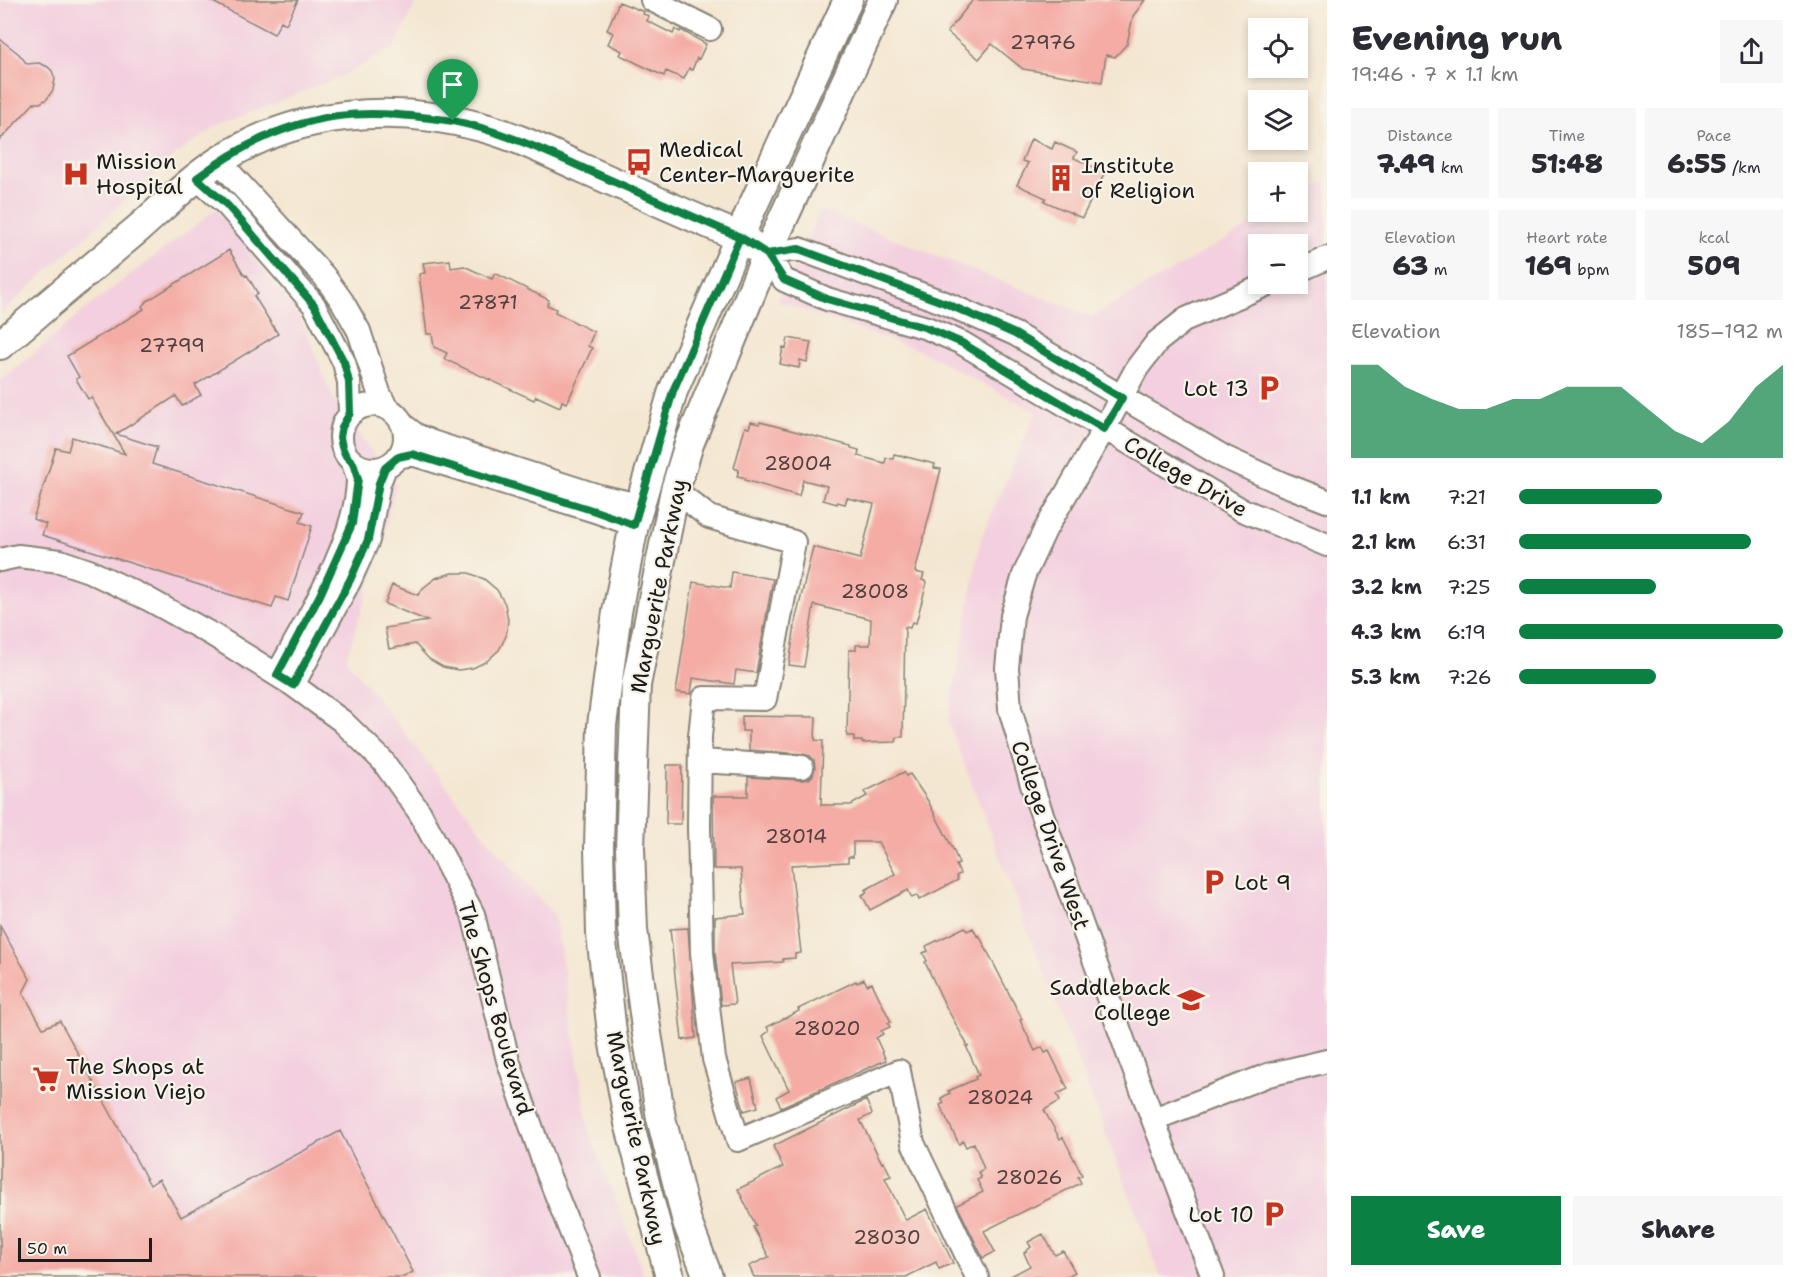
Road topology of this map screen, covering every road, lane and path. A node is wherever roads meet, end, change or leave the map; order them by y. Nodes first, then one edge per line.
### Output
1 (848, 0) edge
2 (883, 0) edge
3 (663, 2) edge
4 (710, 29) dead end
5 (219, 161) junction
6 (197, 178) junction
7 (740, 237) junction
8 (767, 254) junction
9 (1327, 258) edge
10 (1308, 267) edge
11 (1248, 293) edge
12 (0, 345) edge
13 (1122, 398) junction
14 (386, 407) junction
15 (350, 413) junction
16 (403, 425) junction
17 (1104, 429) junction
18 (392, 462) junction
19 (353, 463) junction
20 (675, 489) junction
21 (1327, 501) edge
22 (637, 515) junction
23 (1327, 544) edge
24 (0, 560) edge
25 (285, 680) junction
26 (636, 685) junction
27 (700, 761) junction
28 (802, 767) dead end
29 (1327, 1061) edge
30 (1154, 1119) junction
31 (589, 1277) edge
32 (670, 1277) edge
33 (708, 1277) edge
34 (977, 1277) edge
35 (1213, 1277) edge

1 - 7 main road, Marguerite Parkway
2 - 8 main road, Marguerite Parkway
3 - 4 street
5 - 6 main road, College Drive
5 - 7 main road, College Drive
5 - 14 street
6 - 12 main road, College Drive
6 - 15 street
7 - 8 main road, College Drive
7 - 22 main road, Marguerite Parkway
8 - 13 street, College Drive
8 - 17 street, College Drive
8 - 20 main road, Marguerite Parkway
9 - 10 street
11 - 13 street, College Drive West
13 - 17 street, College Drive West
13 - 21 street, College Drive
14 - 15 street
14 - 16 street
15 - 19 street
16 - 18 street
16 - 22 street
17 - 23 street, College Drive
17 - 30 street, College Drive West
18 - 19 street
18 - 22 street
18 - 25 street
19 - 25 street
20 - 26 main road, Marguerite Parkway
20 - 27 street
22 - 26 main road
22 - 32 main road, Marguerite Parkway
24 - 25 street, The Shops Boulevard
25 - 31 street, The Shops Boulevard
26 - 33 main road, Marguerite Parkway
27 - 28 street
27 - 34 street
29 - 30 street
30 - 35 street, College Drive West

